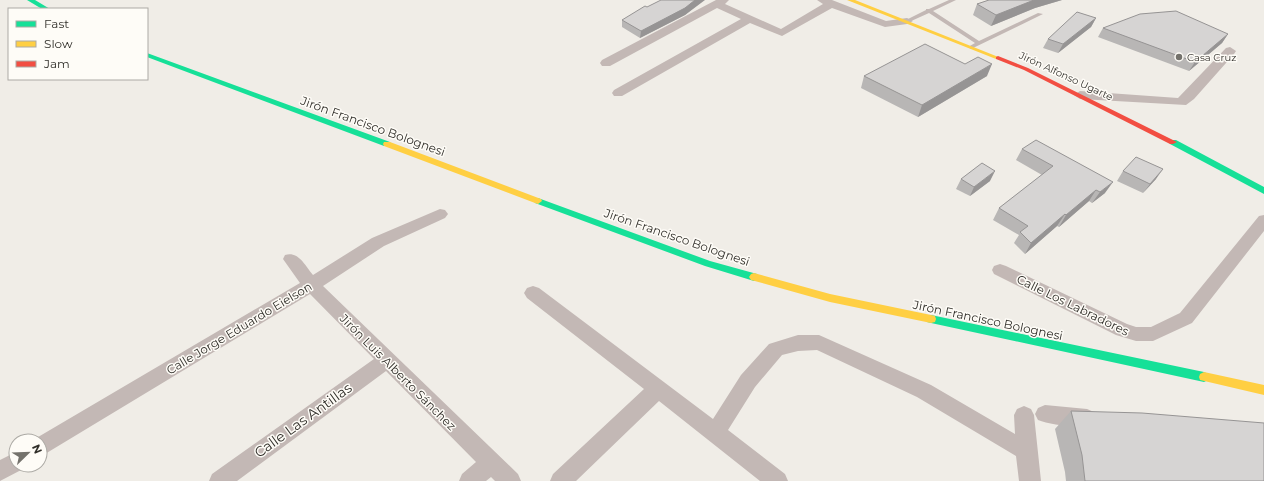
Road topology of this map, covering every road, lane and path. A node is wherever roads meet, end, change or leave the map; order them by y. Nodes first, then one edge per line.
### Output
1 (30, 0) edge
2 (850, 0) edge
3 (954, 0) edge
4 (720, 2) edge
5 (826, 2) edge
6 (45, 8) edge
7 (928, 10) junction
8 (1040, 14) dead end
9 (749, 18) junction
10 (907, 21) junction
11 (974, 44) junction
12 (1230, 51) dead end
13 (148, 55) edge
14 (606, 63) dead end
15 (618, 94) dead end
16 (1080, 95) junction
17 (1264, 191) edge
18 (440, 214) dead end
19 (1264, 220) edge
20 (291, 258) dead end
21 (1000, 270) dead end
22 (311, 285) junction
23 (533, 293) dead end
24 (386, 360) junction
25 (658, 390) junction
26 (1264, 390) edge
27 (1045, 414) dead end
28 (1024, 415) dead end
29 (1109, 420) edge
30 (716, 432) junction
31 (48, 442) edge
32 (1026, 451) junction
33 (491, 463) junction
34 (220, 481) edge
35 (470, 481) edge
36 (510, 481) edge
37 (562, 481) edge
38 (777, 481) edge
39 (1030, 481) edge

1 - 6 street
2 - 10 street, Jirón Alfonso Ugarte
3 - 7 lane
4 - 9 street
4 - 14 street
5 - 9 street
5 - 10 street
7 - 10 lane
7 - 11 lane
8 - 11 lane
9 - 15 street
10 - 11 street, Jirón Alfonso Ugarte
11 - 16 street, Jirón Alfonso Ugarte
12 - 16 street
13 - 26 street, Jirón Francisco Bolognesi
16 - 17 street, Jirón Alfonso Ugarte
18 - 22 street, Calle Jorge Eduardo Eielson
19 - 21 street, Calle Los Labradores
20 - 22 street, Jirón Luis Alberto Sánchez
22 - 24 street, Jirón Luis Alberto Sánchez
22 - 31 street, Calle Jorge Eduardo Eielson
23 - 25 street
24 - 33 street, Jirón Luis Alberto Sánchez
24 - 34 street, Calle Las Antillas
25 - 30 street
25 - 37 street
27 - 29 street
28 - 32 street
30 - 32 street
30 - 38 street
32 - 39 street
33 - 35 street
33 - 36 street, Jirón Luis Alberto Sánchez

